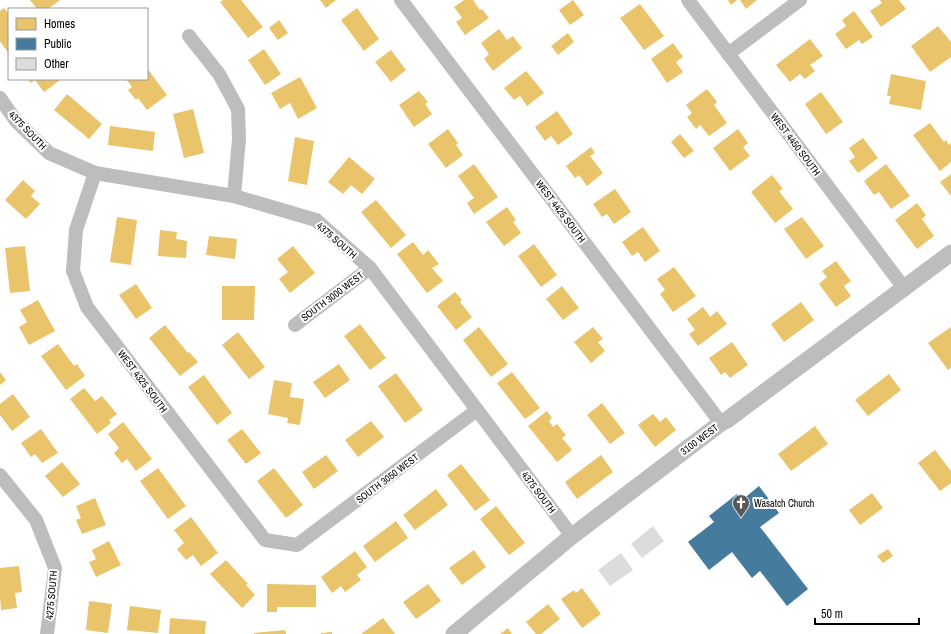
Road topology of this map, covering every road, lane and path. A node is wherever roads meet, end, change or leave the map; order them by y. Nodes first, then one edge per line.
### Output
1 (401, 0) edge
2 (688, 0) edge
3 (800, 0) edge
4 (189, 36) dead end
5 (728, 54) junction
6 (0, 98) edge
7 (95, 173) junction
8 (234, 196) junction
9 (951, 253) edge
10 (370, 268) junction
11 (904, 288) junction
12 (295, 325) dead end
13 (477, 410) junction
14 (721, 423) junction
15 (0, 475) edge
16 (572, 536) junction
17 (297, 545) joint
18 (47, 634) edge
19 (454, 634) edge

1 - 14 street, WEST 4425 SOUTH
2 - 5 street, WEST 4450 SOUTH
3 - 5 street
4 - 8 street
5 - 11 street, WEST 4450 SOUTH
6 - 7 street, 4375 SOUTH
7 - 8 street, 4375 SOUTH
7 - 17 street, WEST 4325 SOUTH
8 - 10 street, 4375 SOUTH
9 - 11 street, 3100 WEST
10 - 12 street, SOUTH 3000 WEST
10 - 13 street, 4375 SOUTH
11 - 14 street, 3100 WEST
13 - 16 street, 4375 SOUTH
13 - 17 street, SOUTH 3050 WEST
14 - 16 street, 3100 WEST
15 - 18 street, 4275 SOUTH
16 - 19 street, 3100 WEST

